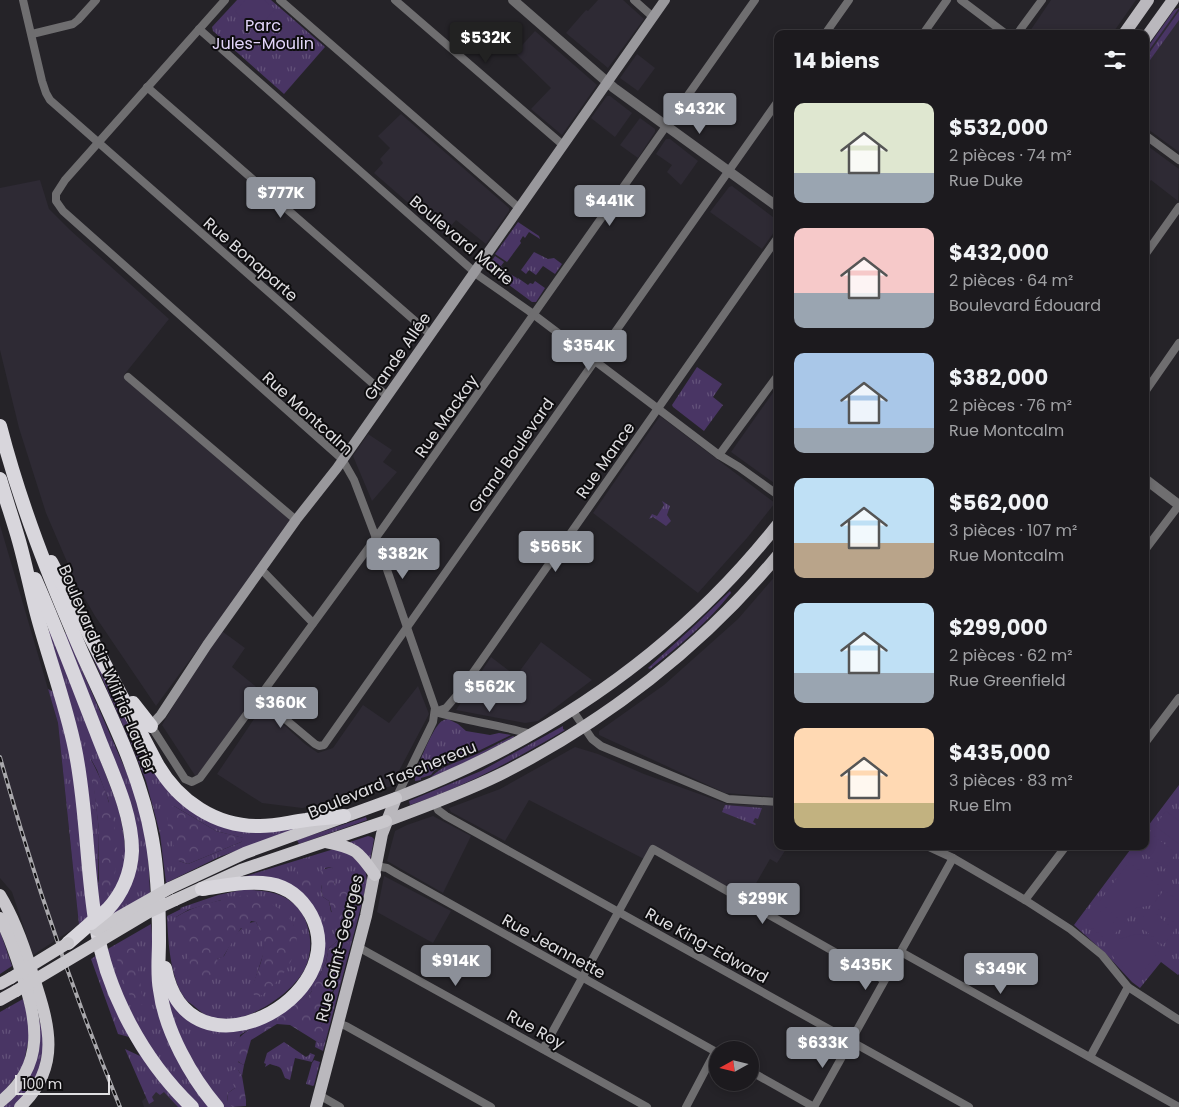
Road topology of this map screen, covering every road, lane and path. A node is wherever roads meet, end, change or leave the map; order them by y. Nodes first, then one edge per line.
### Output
1 (23, 0) edge
2 (96, 0) edge
3 (225, 0) edge
4 (280, 0) edge
5 (395, 0) edge
6 (513, 0) edge
7 (634, 0) edge
8 (665, 0) edge
9 (755, 0) edge
10 (849, 0) edge
11 (947, 0) edge
12 (961, 0) edge
13 (1042, 0) edge
14 (1148, 0) edge
15 (1173, 0) edge
16 (653, 17) junction
17 (199, 29) junction
18 (828, 30) edge
19 (926, 30) edge
20 (1001, 30) edge
21 (1020, 30) edge
22 (1127, 30) edge
23 (1149, 33) edge
24 (32, 34) junction
25 (607, 82) junction
26 (147, 87) junction
27 (774, 107) edge
28 (667, 127) junction
29 (1149, 138) edge
30 (98, 143) junction
31 (563, 145) junction
32 (1179, 160) edge
33 (728, 171) junction
34 (774, 205) edge
35 (1179, 207) edge
36 (519, 208) junction
37 (774, 243) edge
38 (1149, 249) edge
39 (474, 272) junction
40 (534, 315) junction
41 (430, 334) junction
42 (1179, 343) edge
43 (594, 362) junction
44 (128, 377) dead end
45 (774, 380) edge
46 (1149, 386) edge
47 (387, 396) junction
48 (658, 409) junction
49 (0, 426) edge
50 (719, 455) junction
51 (342, 459) junction
52 (0, 479) edge
53 (1149, 482) edge
54 (774, 492) edge
55 (1179, 505) edge
56 (27, 518) junction
57 (296, 520) junction
58 (774, 529) edge
59 (376, 538) junction
60 (18, 539) junction
61 (1149, 545) edge
62 (774, 559) edge
63 (261, 569) junction
64 (314, 623) junction
65 (407, 627) junction
66 (121, 693) junction
67 (260, 698) junction
68 (1179, 698) edge
69 (572, 711) junction
70 (435, 712) junction
71 (150, 726) junction
72 (583, 727) junction
73 (533, 735) junction
74 (1149, 738) edge
75 (396, 798) junction
76 (774, 802) edge
77 (435, 803) junction
78 (344, 816) junction
79 (386, 821) junction
80 (326, 842) junction
81 (936, 850) edge
82 (1063, 850) edge
83 (953, 858) junction
84 (376, 870) junction
85 (202, 888) junction
86 (0, 895) edge
87 (1025, 900) junction
88 (619, 912) junction
89 (0, 918) edge
90 (159, 930) junction
91 (68, 943) junction
92 (358, 947) junction
93 (900, 952) junction
94 (582, 978) junction
95 (884, 980) junction
96 (5, 981) edge
97 (1128, 987) junction
98 (0, 1000) edge
99 (1179, 1020) edge
100 (337, 1023) junction
101 (851, 1042) junction
102 (543, 1049) junction
103 (709, 1049) edge
104 (1090, 1057) junction
105 (709, 1066) edge
106 (759, 1076) edge
107 (318, 1101) edge
108 (0, 1102) edge
109 (20, 1107) edge
110 (192, 1107) edge
111 (217, 1107) edge
112 (340, 1107) edge
113 (492, 1107) edge
114 (647, 1107) edge
115 (686, 1107) edge
116 (814, 1107) edge
117 (969, 1107) edge
118 (1179, 1107) edge

1 - 24 street, Rue Bonaparte
2 - 24 street
3 - 17 street
4 - 36 street
5 - 31 street
6 - 25 street
7 - 16 street
8 - 16 main road, Grande Allée
9 - 28 street, Rue Mackay
10 - 18 street
11 - 19 street
12 - 20 street
13 - 21 street
14 - 22 main road
15 - 23 main road
16 - 25 main road, Grande Allée
17 - 26 street
17 - 39 street, Boulevard Marie
24 - 30 street, Rue Bonaparte
25 - 28 street
25 - 31 main road, Grande Allée
26 - 30 street
26 - 41 street
27 - 33 street, Grand Boulevard
28 - 33 street
28 - 40 street, Rue Mackay
29 - 32 street
30 - 47 street, Rue Bonaparte
30 - 51 street, Rue Montcalm
31 - 36 main road, Grande Allée
33 - 34 street
33 - 43 street, Grand Boulevard
35 - 38 street
36 - 39 main road, Grande Allée
37 - 48 street, Rue Mance
39 - 40 street, Boulevard Marie
39 - 41 main road, Grande Allée
40 - 43 street, Boulevard Marie
40 - 59 street, Rue Mackay
41 - 47 main road, Grande Allée
42 - 46 street
43 - 48 street, Boulevard Marie
43 - 65 street, Grand Boulevard
44 - 57 street
45 - 50 street
47 - 51 main road, Grande Allée
48 - 50 street, Boulevard Marie
48 - 70 street, Rue Mance
49 - 56 highway, Boulevard Sir-Wilfrid-Laurier
50 - 54 street, Boulevard Marie
51 - 57 main road, Grande Allée
51 - 59 street, Rue Montcalm
52 - 60 highway
53 - 55 street
55 - 61 street
56 - 66 highway
56 - 90 highway, Boulevard Sir-Wilfrid-Laurier
57 - 63 main road, Grande Allée
58 - 69 main road, Boulevard Taschereau
59 - 64 street, Rue Mackay
59 - 65 street, Rue Montcalm
60 - 91 highway, bridge
60 - 110 highway
62 - 72 main road, Boulevard Taschereau
63 - 64 street
63 - 71 main road, Grande Allée
64 - 67 street, Rue Mackay
65 - 67 street, Grand Boulevard
65 - 70 street, Rue Montcalm
66 - 71 highway
66 - 78 highway
67 - 71 street, Rue Mackay
68 - 74 street
69 - 72 street
69 - 73 main road, Boulevard Taschereau
70 - 73 street
70 - 75 street
72 - 76 street
72 - 77 main road, Boulevard Taschereau
73 - 75 main road, Boulevard Taschereau
75 - 78 highway, Boulevard Taschereau
75 - 79 main road, Rue Saint-Georges
77 - 79 main road, Boulevard Taschereau
77 - 88 street, Rue King-Edward
78 - 91 highway, Boulevard Taschereau, bridge
79 - 80 highway, Boulevard Taschereau
79 - 84 main road, Rue Saint-Georges
80 - 84 highway
80 - 85 highway, Boulevard Taschereau
81 - 83 street
82 - 87 street
83 - 87 street
83 - 93 street
84 - 92 main road, Rue Saint-Georges
84 - 94 street, Rue Jeannette
85 - 90 highway
85 - 98 highway, Boulevard Taschereau, bridge
86 - 109 highway
87 - 97 street
88 - 94 street
88 - 95 street
88 - 101 street, Rue King-Edward
89 - 108 highway
90 - 111 highway
91 - 96 highway, Boulevard Taschereau, bridge
92 - 100 main road, Rue Saint-Georges
92 - 102 street, Rue Roy
93 - 95 street
93 - 104 street
94 - 102 street
94 - 103 street, Rue Jeannette
95 - 101 street
97 - 99 street
97 - 104 street
100 - 107 main road, Rue Saint-Georges
100 - 113 street
101 - 116 street
101 - 117 street, Rue King-Edward
102 - 114 street, Rue Roy
104 - 118 street
105 - 115 street
106 - 116 street
107 - 112 street

